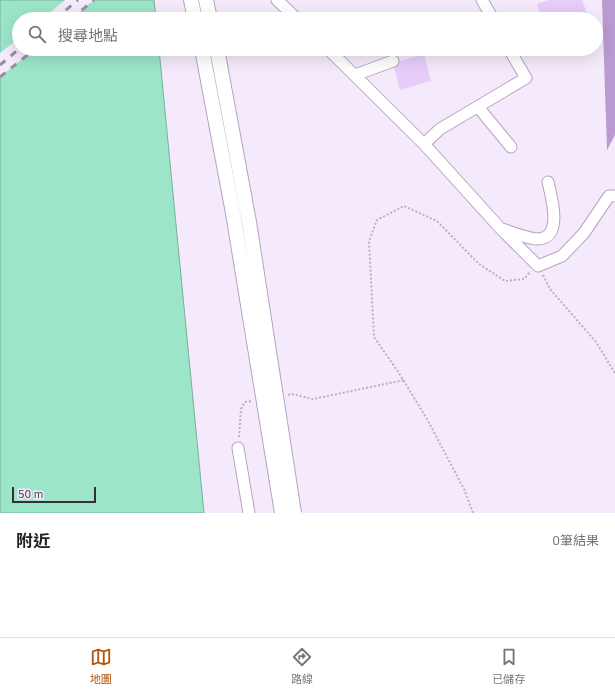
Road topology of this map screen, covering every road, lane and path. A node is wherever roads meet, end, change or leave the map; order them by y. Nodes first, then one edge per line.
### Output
1 (191, 0) edge
2 (206, 0) edge
3 (277, 0) edge
4 (482, 0) edge
5 (194, 12) edge
6 (209, 12) edge
7 (290, 12) edge
8 (489, 12) edge
9 (203, 56) edge
10 (218, 56) edge
11 (335, 56) edge
12 (513, 56) edge
13 (393, 61) dead end
14 (355, 75) junction
15 (478, 107) junction
16 (424, 144) junction
17 (511, 147) dead end
18 (548, 182) dead end
19 (615, 196) edge
20 (500, 228) junction
21 (538, 266) junction
22 (615, 373) edge
23 (404, 380) junction
24 (284, 396) dead end
25 (253, 401) dead end
26 (238, 448) joint
27 (249, 513) edge
28 (282, 513) edge
29 (294, 513) edge
30 (473, 513) edge

1 - 5 main road
2 - 6 main road
3 - 7 street
4 - 8 street
9 - 28 main road, bridge
10 - 29 main road, bridge
11 - 14 street
12 - 15 street
13 - 14 street
14 - 16 street
15 - 16 street
15 - 17 street
16 - 20 street
18 - 20 street
19 - 21 street
20 - 21 street
21 - 22 path
21 - 23 path
23 - 24 path
23 - 30 path
25 - 26 path
26 - 27 street

